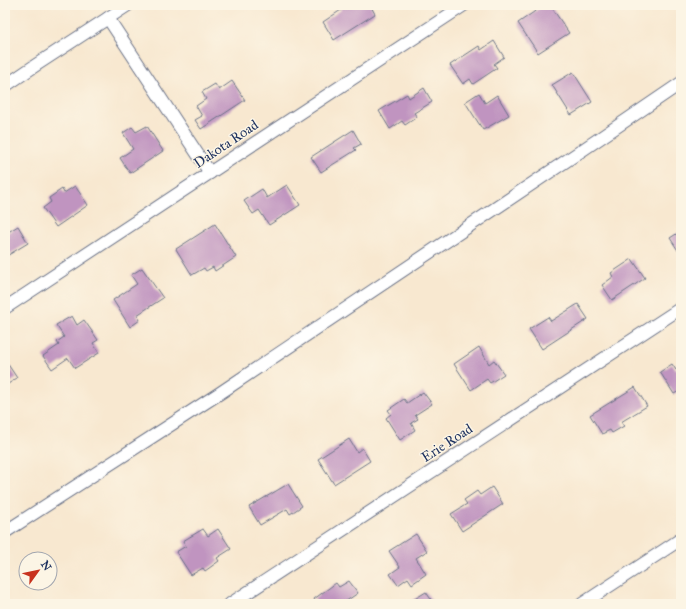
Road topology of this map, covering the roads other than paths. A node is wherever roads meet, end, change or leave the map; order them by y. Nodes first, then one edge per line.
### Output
1 (128, 5) edge
2 (464, 5) edge
3 (108, 18) junction
4 (681, 83) edge
5 (5, 86) edge
6 (210, 173) junction
7 (5, 308) edge
8 (681, 308) edge
9 (5, 532) edge
10 (681, 539) edge
11 (230, 604) edge
12 (582, 604) edge

1 - 3 street
2 - 6 street, Dakota Road
3 - 5 street
3 - 6 street
4 - 9 street
6 - 7 street, Dakota Road
8 - 11 street, Erie Road
10 - 12 street

